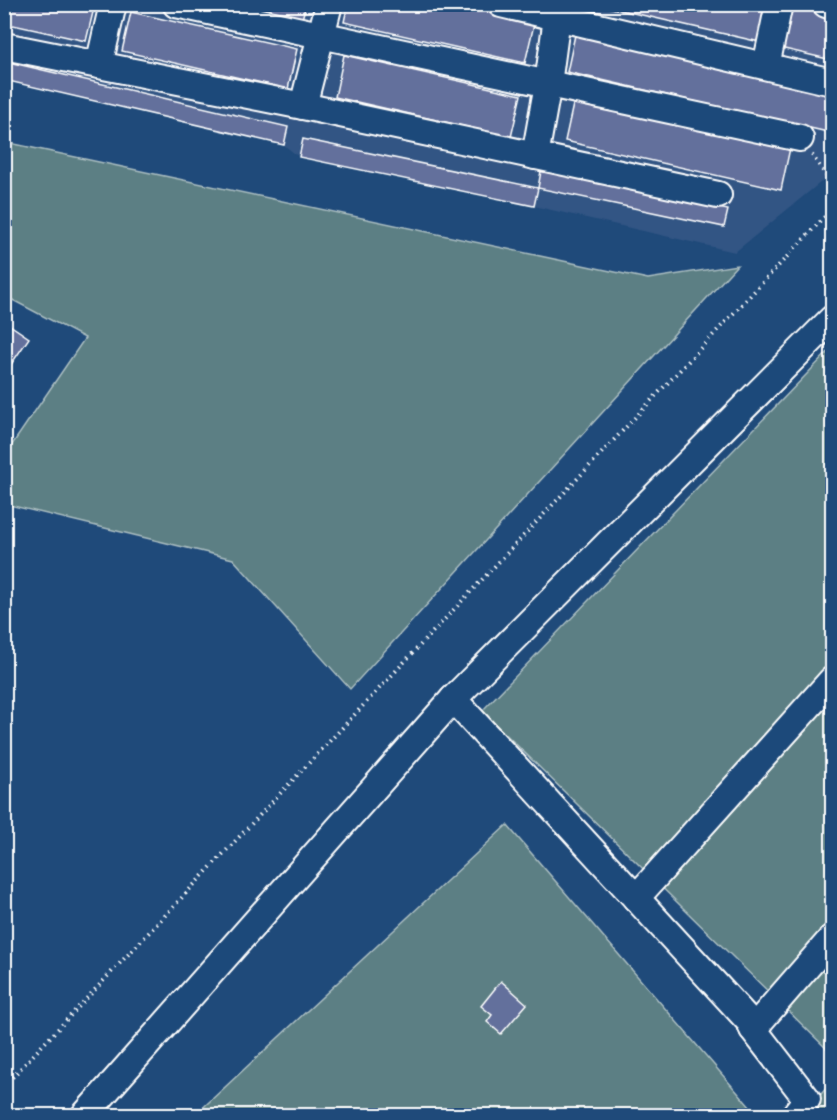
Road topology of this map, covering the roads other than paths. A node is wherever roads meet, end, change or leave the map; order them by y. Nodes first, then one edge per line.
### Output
1 (112, 4) edge
2 (176, 4) edge
3 (329, 4) edge
4 (501, 4) edge
5 (779, 4) edge
6 (826, 4) edge
7 (832, 6) edge
8 (559, 11) edge
9 (321, 35) junction
10 (4, 46) edge
11 (99, 65) junction
12 (766, 66) junction
13 (832, 82) edge
14 (548, 84) junction
15 (303, 106) junction
16 (800, 138) road end
17 (535, 156) junction
18 (718, 195) dead end
19 (832, 320) edge
20 (832, 680) edge
21 (453, 699) junction
22 (636, 898) junction
23 (832, 938) edge
24 (753, 1029) junction
25 (84, 1116) edge
26 (794, 1116) edge

1 - 11 lane
2 - 9 lane
3 - 9 lane
4 - 8 lane
5 - 12 lane
6 - 7 lane
8 - 12 lane
8 - 14 lane
9 - 14 lane
9 - 15 lane
10 - 11 lane
11 - 15 lane
12 - 13 lane
14 - 16 lane
14 - 17 lane
15 - 17 lane
17 - 18 lane
19 - 21 lane
20 - 22 lane
21 - 22 lane
21 - 25 lane
22 - 24 lane
23 - 24 lane
24 - 26 lane

